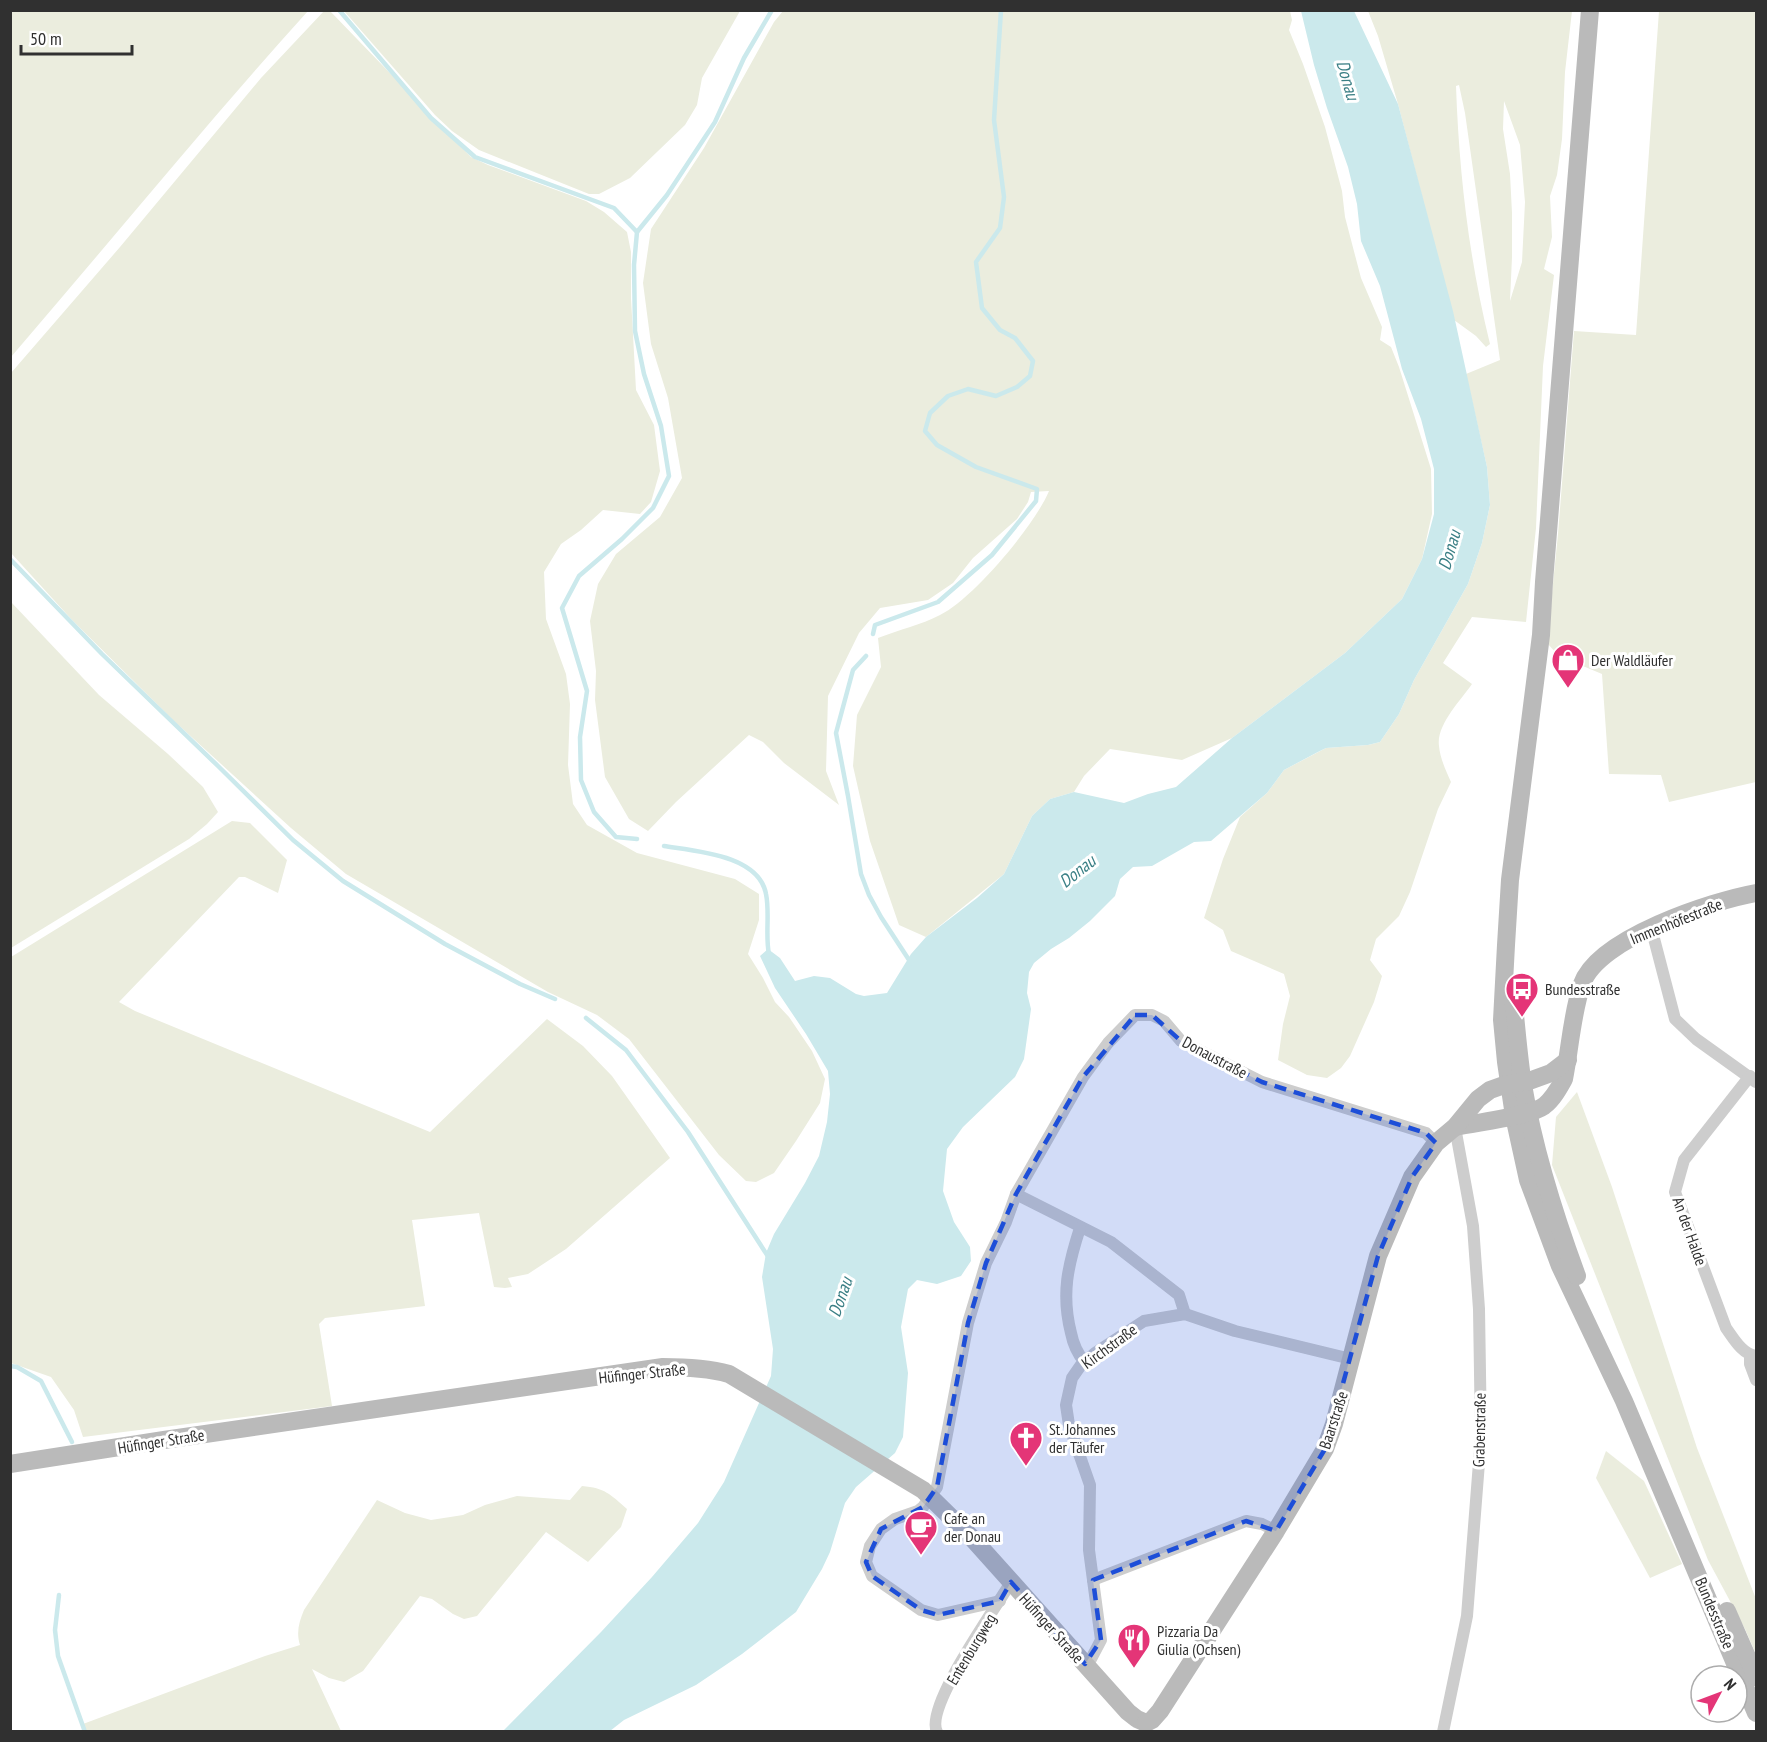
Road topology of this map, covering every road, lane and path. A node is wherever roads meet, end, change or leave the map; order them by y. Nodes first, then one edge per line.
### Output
1 (1590, 10) edge
2 (1756, 893) edge
3 (1651, 927) junction
4 (1568, 1060) junction
5 (1753, 1079) edge
6 (1516, 1083) junction
7 (1522, 1114) junction
8 (1455, 1127) junction
9 (1436, 1143) junction
10 (1016, 1194) junction
11 (1080, 1228) junction
12 (1185, 1314) junction
13 (1753, 1356) edge
14 (1351, 1359) junction
15 (1084, 1361) junction
16 (1756, 1380) edge
17 (10, 1464) edge
18 (927, 1494) junction
19 (1672, 1513) junction
20 (1276, 1531) junction
21 (1093, 1580) junction
22 (1011, 1582) junction
23 (1000, 1601) junction
24 (1085, 1664) junction
25 (1756, 1677) edge
26 (1756, 1713) edge
27 (1144, 1729) edge
28 (937, 1731) edge
29 (1443, 1731) edge

1 - 6 street, Bundesstraße
2 - 3 street, Immenhöfestraße
3 - 4 street, Immenhöfestraße
3 - 5 street, An der Halde
4 - 6 street
4 - 7 street, Immenhöfestraße
5 - 13 street, An der Halde
6 - 7 street, Bundesstraße
6 - 8 street, Baarstraße
7 - 8 street, Baarstraße
7 - 19 street, Bundesstraße
8 - 9 street, Baarstraße
8 - 29 street, Grabenstraße
9 - 10 street, Donaustraße
9 - 14 street, Baarstraße
10 - 11 street
10 - 18 street, Donaustraße
11 - 12 street
11 - 15 street
12 - 14 street, Kirchstraße
12 - 15 street, Kirchstraße
13 - 16 street
14 - 20 street, Baarstraße
15 - 21 street, Kirchstraße
17 - 18 street, Hüfinger Straße
18 - 22 street, Hüfinger Straße
18 - 23 street, Entenburgweg
19 - 25 street, Bundesstraße
19 - 26 street, Bundesstraße
20 - 21 street
20 - 27 street, Baarstraße
21 - 24 street, Kirchstraße
22 - 23 street, Entenburgweg
22 - 24 street, Hüfinger Straße
23 - 28 street, Entenburgweg
24 - 27 street, Hüfinger Straße

